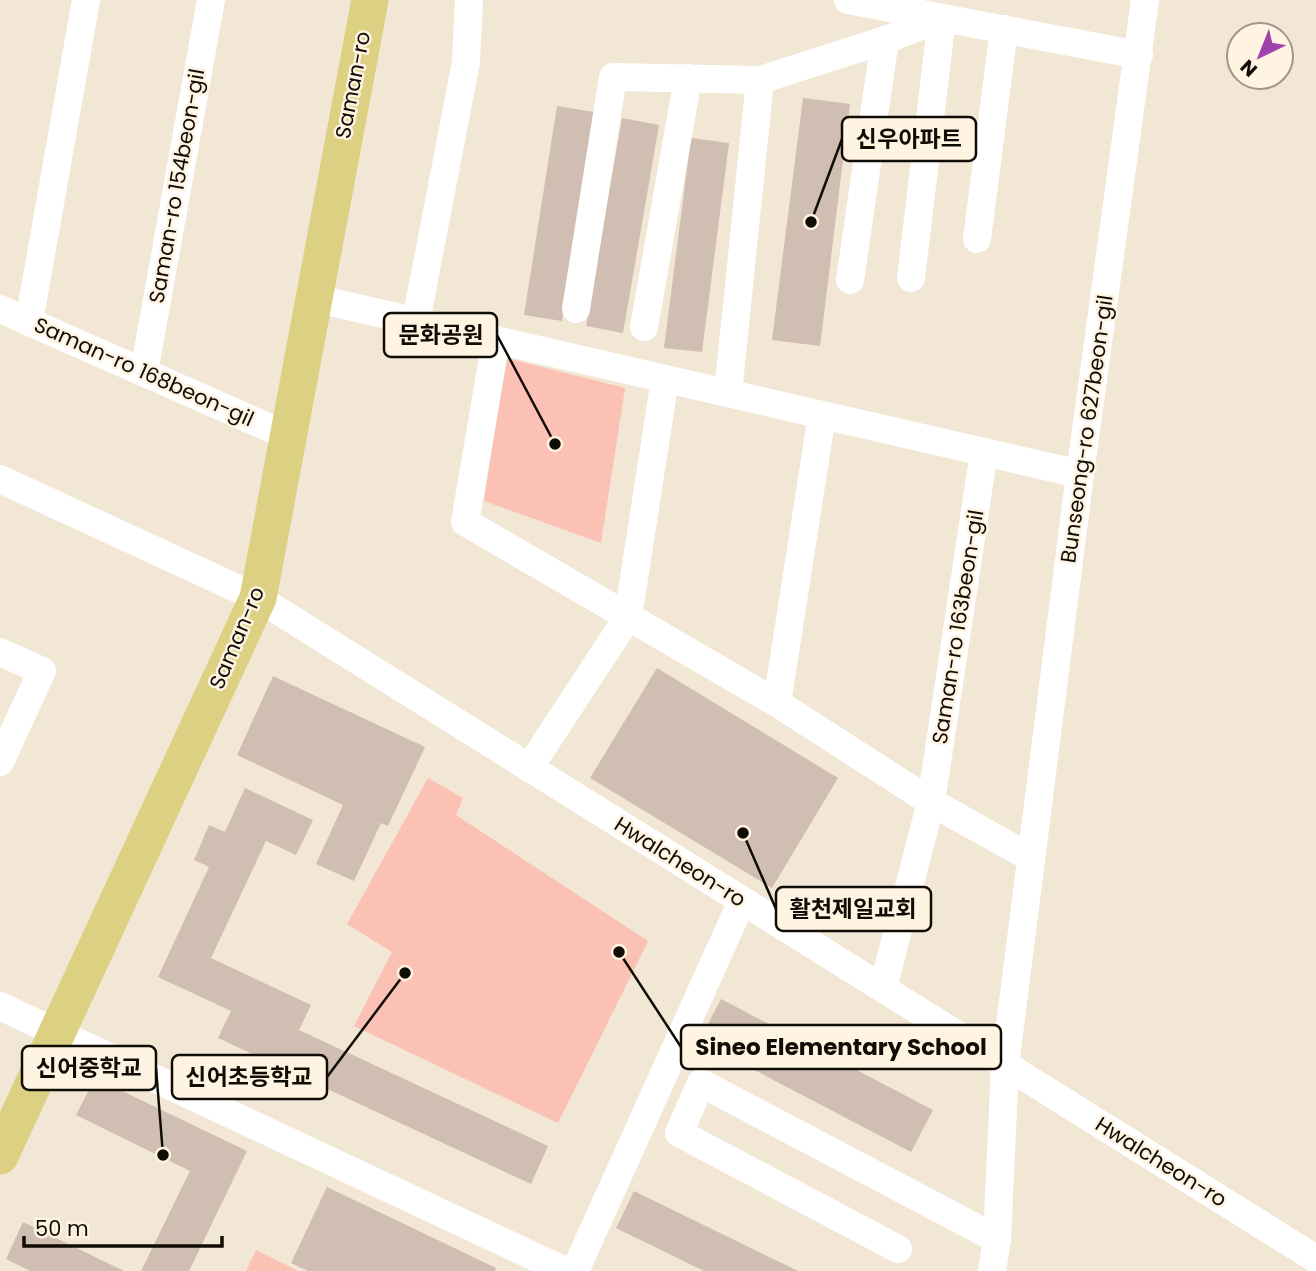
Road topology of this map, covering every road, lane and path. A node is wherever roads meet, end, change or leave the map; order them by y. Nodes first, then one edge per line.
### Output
1 (86, 0) edge
2 (211, 0) edge
3 (370, 0) edge
4 (468, 0) edge
5 (848, 0) edge
6 (1145, 0) edge
7 (942, 18) junction
8 (1004, 29) junction
9 (885, 40) junction
10 (1139, 55) junction
11 (688, 79) junction
12 (760, 80) junction
13 (977, 239) dead end
14 (911, 278) dead end
15 (850, 280) dead end
16 (313, 298) junction
17 (0, 309) edge
18 (576, 309) dead end
19 (416, 321) junction
20 (29, 322) junction
21 (643, 327) dead end
22 (496, 340) junction
23 (144, 372) junction
24 (666, 379) junction
25 (728, 393) junction
26 (822, 415) junction
27 (288, 436) junction
28 (984, 452) junction
29 (1080, 474) junction
30 (0, 479) edge
31 (258, 598) junction
32 (628, 617) junction
33 (0, 652) edge
34 (777, 703) junction
35 (0, 762) edge
36 (529, 768) junction
37 (931, 802) junction
38 (1031, 858) junction
39 (742, 901) junction
40 (883, 988) junction
41 (0, 1006) edge
42 (58, 1032) junction
43 (1005, 1065) junction
44 (0, 1156) edge
45 (997, 1239) junction
46 (898, 1249) dead end
47 (1316, 1259) edge
48 (565, 1271) edge
49 (575, 1271) edge
50 (992, 1271) edge

1 - 20 street
2 - 23 street, Saman-ro 154beon-gil
3 - 16 main road, Saman-ro
4 - 19 street
5 - 7 street
6 - 10 street, Bunseong-ro 627beon-gil
7 - 8 street
7 - 9 street
7 - 14 street
8 - 10 street
8 - 13 street
9 - 12 street
9 - 15 street
10 - 29 street, Bunseong-ro 627beon-gil
11 - 12 street
11 - 18 street
11 - 21 street
12 - 25 street
16 - 19 street
16 - 27 main road, Saman-ro
17 - 20 street, Saman-ro 168beon-gil
19 - 22 street
20 - 23 street, Saman-ro 168beon-gil
22 - 24 street
22 - 32 street
23 - 27 street, Saman-ro 168beon-gil
24 - 25 street
24 - 32 street
25 - 26 street
26 - 28 street
26 - 34 street
27 - 31 main road, Saman-ro
28 - 29 street
28 - 37 street, Saman-ro 163beon-gil
29 - 38 street, Bunseong-ro 627beon-gil
30 - 31 street, Hwalcheon-ro
31 - 36 street, Hwalcheon-ro
31 - 42 main road, Saman-ro
32 - 34 street
32 - 36 street
33 - 35 street
34 - 37 street
36 - 39 street, Hwalcheon-ro
37 - 38 street
37 - 40 street, Saman-ro 163beon-gil
38 - 43 street, Bunseong-ro 627beon-gil
39 - 40 street, Hwalcheon-ro
39 - 49 street
40 - 43 street, Hwalcheon-ro
41 - 42 street
42 - 44 main road, Saman-ro
42 - 48 street
43 - 45 street, Bunseong-ro 627beon-gil
43 - 47 street, Hwalcheon-ro
45 - 46 street
45 - 50 street, Bunseong-ro 627beon-gil

